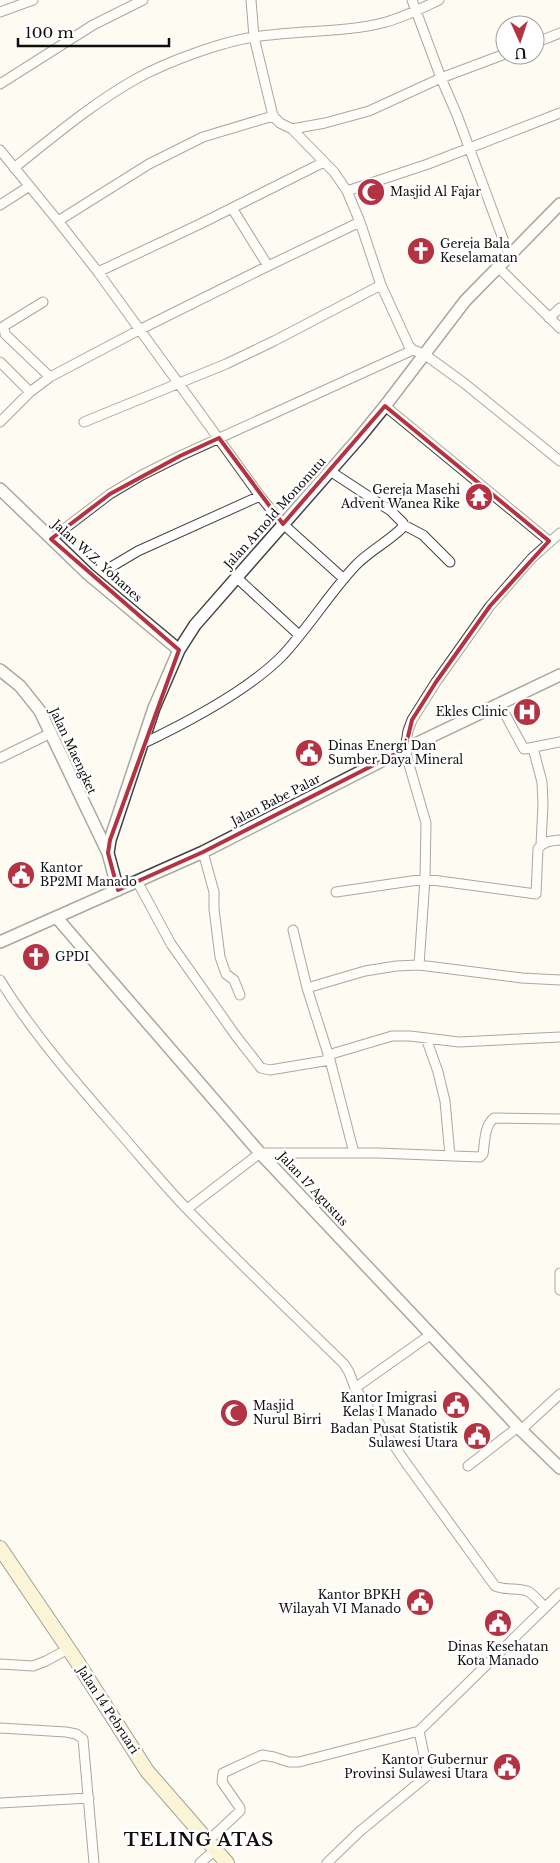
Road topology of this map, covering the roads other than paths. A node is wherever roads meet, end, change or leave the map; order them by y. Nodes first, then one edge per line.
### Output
1 (33, 0) edge
2 (143, 0) edge
3 (252, 0) edge
4 (412, 0) edge
5 (438, 0) edge
6 (416, 10) junction
7 (0, 12) edge
8 (560, 33) edge
9 (254, 37) junction
10 (545, 38) edge
11 (495, 58) edge
12 (441, 78) junction
13 (0, 84) edge
14 (560, 114) edge
15 (273, 116) junction
16 (292, 128) junction
17 (470, 148) junction
18 (0, 150) edge
19 (324, 162) junction
20 (14, 168) junction
21 (28, 187) junction
22 (348, 192) junction
23 (560, 204) edge
24 (0, 205) edge
25 (232, 208) junction
26 (58, 221) junction
27 (360, 222) junction
28 (509, 255) junction
29 (268, 266) junction
30 (498, 267) junction
31 (98, 272) junction
32 (381, 284) junction
33 (43, 302) dead end
34 (560, 308) edge
35 (549, 318) junction
36 (560, 328) edge
37 (139, 330) junction
38 (413, 350) junction
39 (424, 354) junction
40 (0, 362) edge
41 (50, 377) junction
42 (179, 384) junction
43 (30, 392) junction
44 (385, 406) junction
45 (0, 422) edge
46 (84, 422) dead end
47 (219, 438) junction
48 (559, 458) edge
49 (330, 471) junction
50 (0, 490) edge
51 (260, 496) junction
52 (283, 524) junction
53 (404, 525) junction
54 (560, 533) edge
55 (51, 539) junction
56 (549, 541) junction
57 (450, 562) dead end
58 (111, 567) dead end
59 (236, 577) junction
60 (344, 579) junction
61 (299, 635) junction
62 (179, 650) junction
63 (0, 670) edge
64 (560, 675) edge
65 (500, 703) junction
66 (51, 733) junction
67 (560, 742) edge
68 (142, 744) junction
69 (533, 748) junction
70 (406, 749) junction
71 (0, 758) edge
72 (560, 840) edge
73 (540, 845) junction
74 (203, 852) junction
75 (108, 854) junction
76 (425, 879) junction
77 (137, 881) junction
78 (118, 890) junction
79 (336, 892) dead end
80 (58, 918) junction
81 (293, 930) dead end
82 (0, 942) edge
83 (419, 965) junction
84 (0, 980) edge
85 (560, 980) edge
86 (307, 988) junction
87 (240, 995) dead end
88 (560, 1037) edge
89 (426, 1038) junction
90 (329, 1058) junction
91 (560, 1119) edge
92 (260, 1153) junction
93 (354, 1153) junction
94 (450, 1156) junction
95 (187, 1209) junction
96 (560, 1273) edge
97 (560, 1290) edge
98 (430, 1335) junction
99 (355, 1388) junction
100 (560, 1394) edge
101 (520, 1429) junction
102 (468, 1466) dead end
103 (560, 1468) edge
104 (0, 1548) edge
105 (560, 1593) edge
106 (545, 1607) junction
107 (68, 1649) junction
108 (0, 1664) edge
109 (0, 1728) edge
110 (420, 1732) junction
111 (88, 1798) junction
112 (0, 1802) edge
113 (211, 1846) junction
114 (94, 1863) edge
115 (200, 1863) edge
116 (227, 1863) edge
117 (327, 1863) edge

1 - 7 street
2 - 13 street
3 - 9 street
4 - 6 street
5 - 6 street
6 - 9 street
6 - 12 street
8 - 10 street
9 - 15 street
9 - 20 street
11 - 12 street
12 - 16 street
12 - 17 street
14 - 17 street
15 - 16 street
15 - 26 street
16 - 19 street
17 - 22 street
17 - 28 street
18 - 20 street
19 - 22 street
19 - 25 street
20 - 21 street
21 - 24 street
21 - 26 street
22 - 27 street
23 - 28 street, Jalan Arnold Mononutu
25 - 29 street
25 - 31 street
26 - 31 street
27 - 29 street
27 - 32 street
28 - 30 street, Jalan Arnold Mononutu
29 - 37 street
30 - 35 street
30 - 39 street, Jalan Arnold Mononutu
31 - 37 street
32 - 38 street
32 - 42 street
33 - 41 street
34 - 35 street
35 - 36 street
37 - 41 street
37 - 42 street
38 - 39 street
38 - 47 street
39 - 44 street, Jalan Arnold Mononutu
39 - 48 street
40 - 43 street
41 - 43 street
42 - 46 street
42 - 47 street
43 - 45 street
44 - 49 street, Jalan Arnold Mononutu
44 - 56 street
47 - 51 street
47 - 55 street
49 - 52 street, Jalan Arnold Mononutu
49 - 53 street
50 - 55 street, Jalan W.Z. Yohanes
51 - 52 street
51 - 58 street
52 - 59 street, Jalan Arnold Mononutu
52 - 60 street
53 - 57 street
53 - 60 street
54 - 56 street
55 - 62 street, Jalan W.Z. Yohanes
56 - 70 street
59 - 61 street
59 - 62 street, Jalan Arnold Mononutu
60 - 61 street
61 - 68 street
62 - 68 street, Jalan Arnold Mononutu
63 - 66 street, Jalan Maengket
64 - 65 street, Jalan Babe Palar
65 - 69 street
65 - 70 street, Jalan Babe Palar
66 - 71 street
66 - 75 street, Jalan Maengket
67 - 69 street
68 - 75 street, Jalan Arnold Mononutu
69 - 73 street
70 - 74 street, Jalan Babe Palar
70 - 76 street
72 - 73 street
73 - 76 street
74 - 77 street, Jalan Babe Palar
74 - 87 street
75 - 78 street, Jalan Arnold Mononutu
76 - 79 street
76 - 83 street
77 - 78 street, Jalan Babe Palar
77 - 90 street
78 - 80 street, Jalan Babe Palar
80 - 82 street, Jalan Babe Palar
80 - 92 street, Jalan 17 Agustus
81 - 86 street
83 - 85 street
83 - 86 street
84 - 95 street
86 - 90 street
88 - 89 street
89 - 90 street
89 - 94 street
90 - 93 street
91 - 94 street
92 - 93 street
92 - 95 street
92 - 98 street, Jalan 17 Agustus
93 - 94 street
95 - 99 street
96 - 97 street
98 - 99 street
98 - 101 street, Jalan 17 Agustus
99 - 106 street
100 - 101 street
101 - 102 street
101 - 103 street, Jalan 17 Agustus
104 - 107 main road, Jalan 14 Pebruari
105 - 106 street
106 - 110 street
107 - 108 street
107 - 113 main road, Jalan 14 Pebruari
109 - 111 street
110 - 113 street
110 - 117 street
111 - 112 street
111 - 114 street
113 - 115 street
113 - 116 main road, Jalan 14 Pebruari

